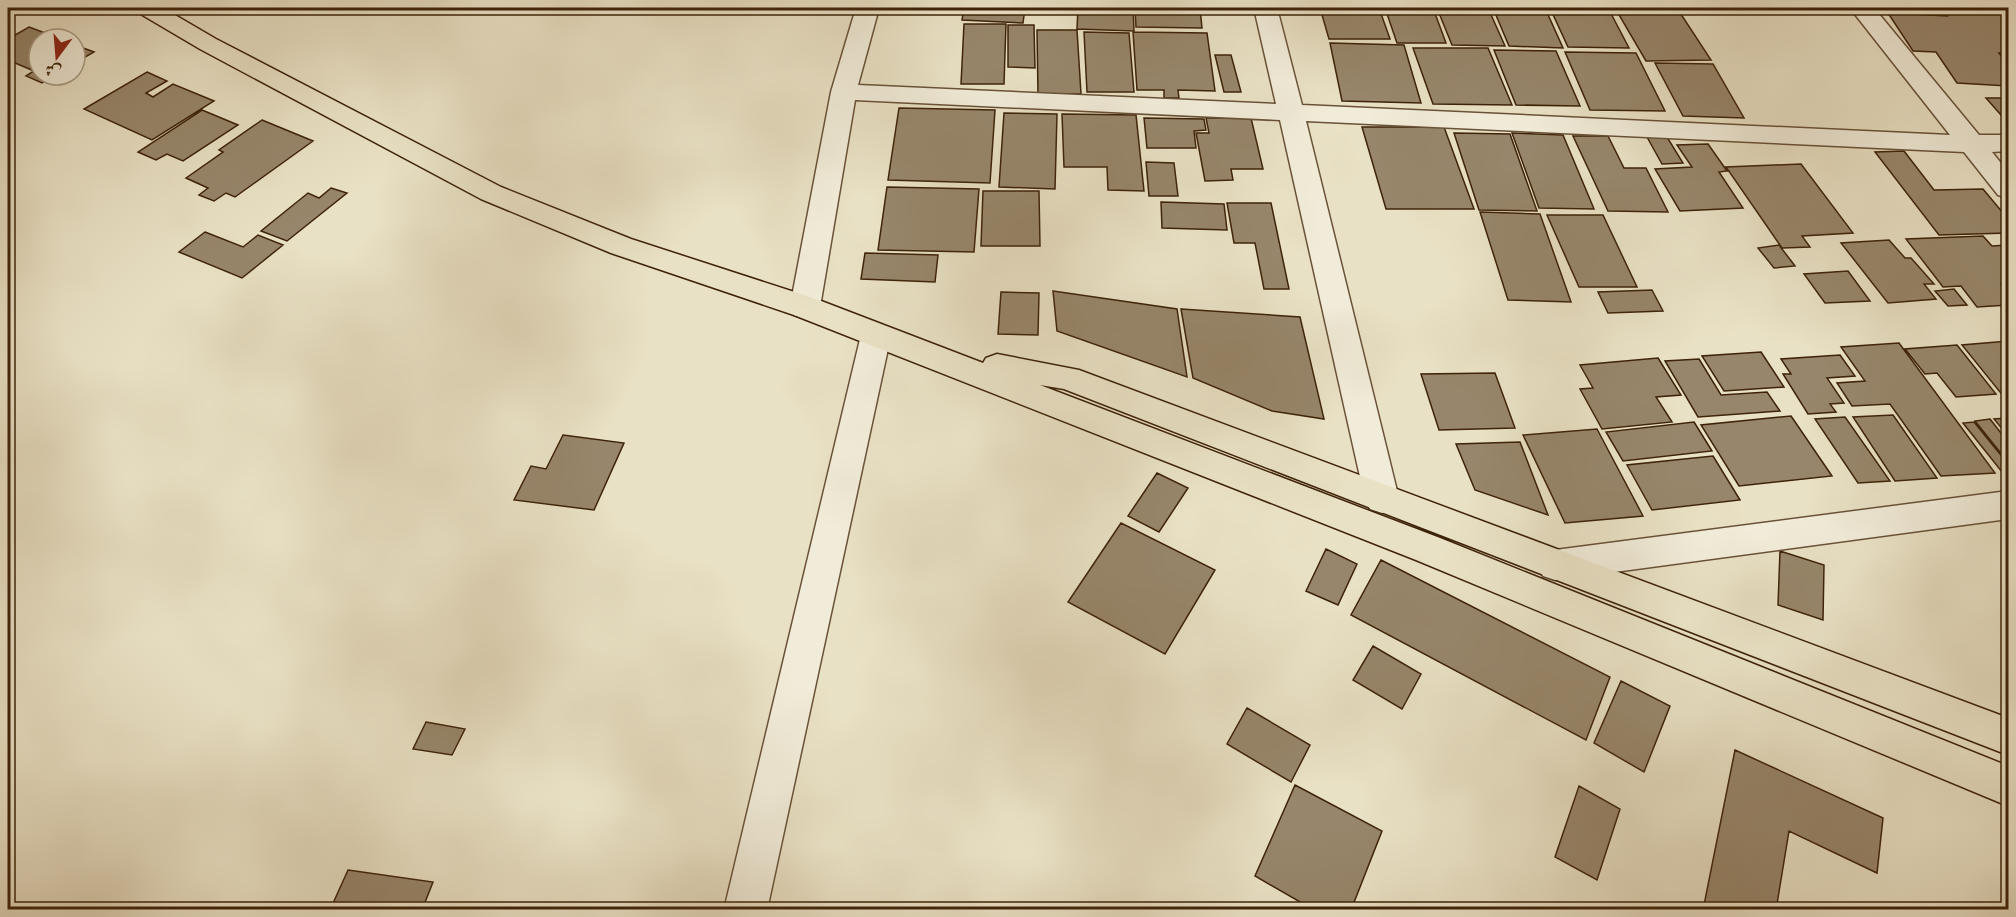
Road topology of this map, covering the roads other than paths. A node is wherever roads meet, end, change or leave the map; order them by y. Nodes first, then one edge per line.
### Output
1 (147, 8) edge
2 (867, 8) edge
3 (1266, 8) edge
4 (1862, 8) edge
5 (844, 92) junction
6 (1290, 111) junction
7 (2008, 143) edge
8 (1974, 144) junction
9 (2008, 189) edge
10 (805, 307) junction
11 (876, 335) junction
12 (927, 354) junction
13 (1382, 499) junction
14 (2008, 505) edge
15 (1433, 534) junction
16 (1556, 565) junction
17 (2008, 736) edge
18 (2008, 786) edge
19 (745, 909) edge

1 - 10 main road
2 - 5 street
3 - 6 street
4 - 8 street
5 - 6 street
5 - 10 street
6 - 8 street
6 - 13 street
7 - 8 street
8 - 9 street
10 - 11 main road
11 - 12 main road
11 - 19 street
12 - 13 main road
12 - 15 main road
13 - 15 main road
14 - 16 street
15 - 16 main road
15 - 18 main road
16 - 17 main road

